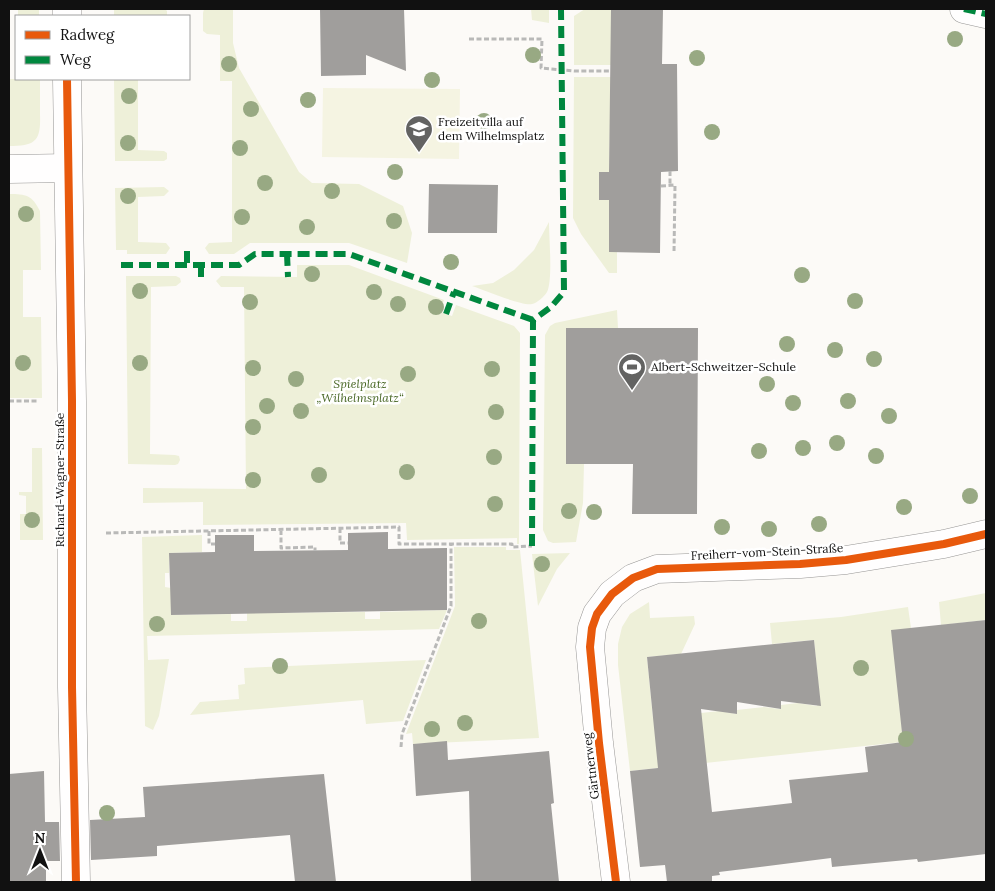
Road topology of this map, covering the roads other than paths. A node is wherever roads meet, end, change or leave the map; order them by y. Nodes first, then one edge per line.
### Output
1 (964, 9) edge
2 (986, 14) edge
3 (67, 80) edge
4 (68, 168) junction
5 (9, 169) edge
6 (986, 534) edge
7 (590, 647) joint
8 (76, 882) edge
9 (616, 882) edge

1 - 2 street
3 - 4 street, Richard-Wagner-Straße
4 - 5 street
4 - 8 street, Richard-Wagner-Straße
6 - 7 street, Freiherr-vom-Stein-Straße
7 - 9 street, Gärtnerweg

